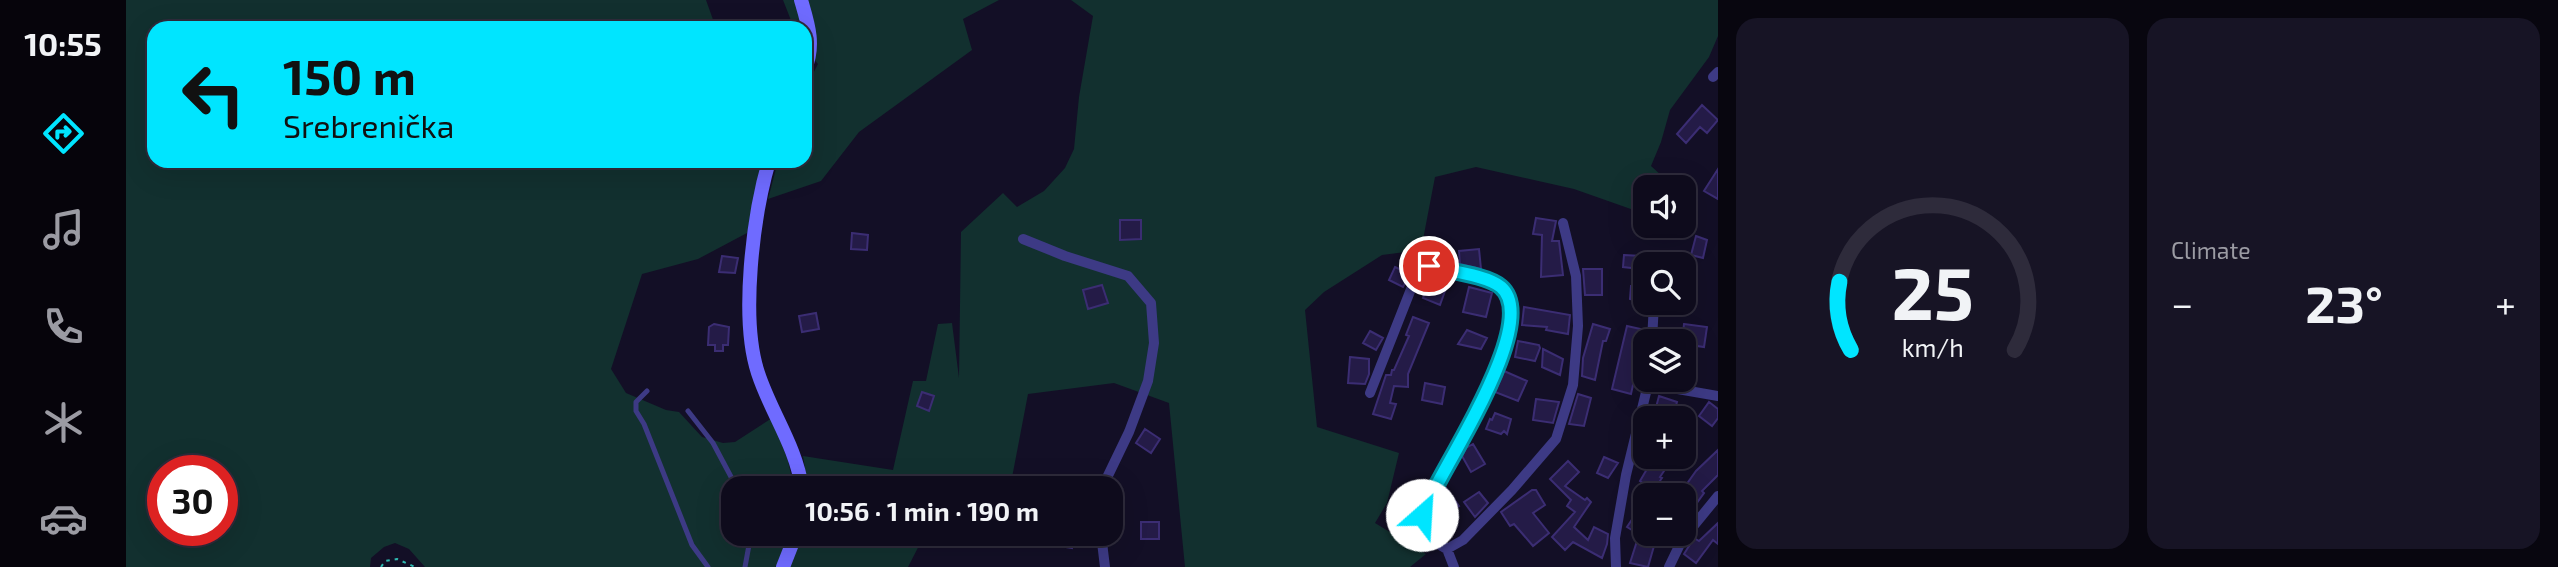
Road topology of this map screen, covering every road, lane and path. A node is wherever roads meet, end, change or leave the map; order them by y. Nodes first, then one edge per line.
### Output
1 (801, 0) edge
2 (807, 21) edge
3 (768, 168) edge
4 (1563, 223) dead end
5 (1023, 239) dead end
6 (647, 391) dead end
7 (1647, 392) edge
8 (1696, 392) edge
9 (1370, 393) dead end
10 (1718, 396) edge
11 (688, 411) dead end
12 (730, 476) edge
13 (799, 476) edge
14 (1108, 476) edge
15 (1718, 496) edge
16 (749, 546) edge
17 (791, 546) edge
18 (1102, 546) edge
19 (1447, 549) junction
20 (381, 567) edge
21 (415, 567) edge
22 (708, 567) edge
23 (746, 567) edge
24 (783, 567) edge
25 (1105, 567) edge
26 (1454, 567) edge
27 (1616, 567) edge
28 (1669, 567) edge

1 - 2 main road
3 - 13 main road
4 - 19 street
5 - 14 street
6 - 22 lane
7 - 27 street
8 - 10 street
9 - 19 street
11 - 12 lane
15 - 28 street
16 - 23 lane
17 - 24 main road
18 - 25 street
19 - 26 street
20 - 21 path

